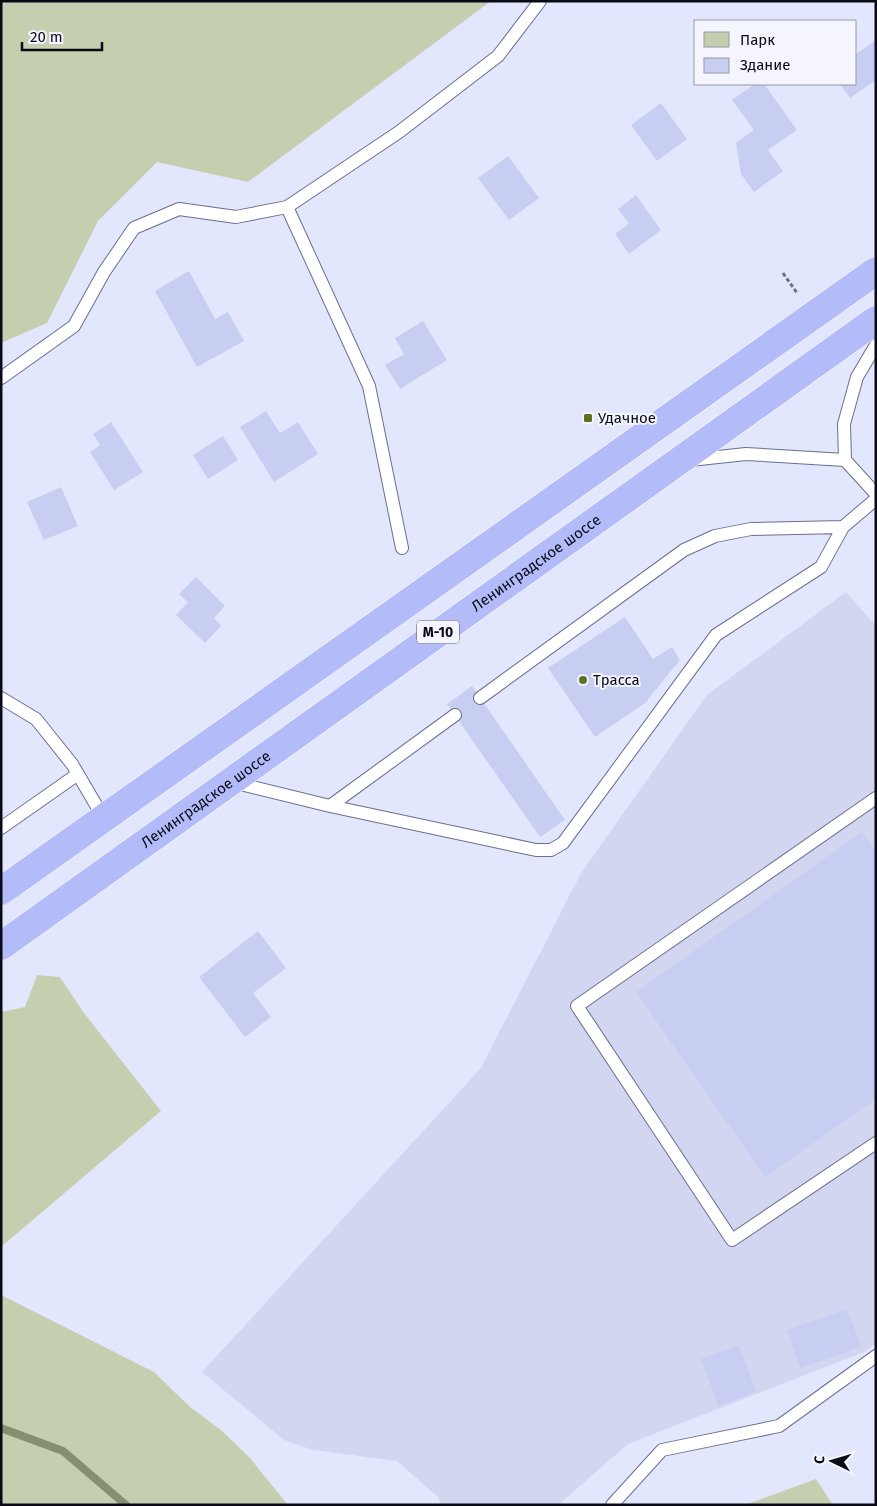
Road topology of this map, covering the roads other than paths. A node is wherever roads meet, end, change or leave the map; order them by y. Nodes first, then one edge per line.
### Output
1 (540, 1) edge
2 (286, 207) junction
3 (876, 271) edge
4 (876, 320) edge
5 (876, 345) edge
6 (1, 378) edge
7 (845, 460) junction
8 (677, 461) junction
9 (876, 494) edge
10 (876, 499) edge
11 (843, 527) junction
12 (402, 548) dead end
13 (1, 698) edge
14 (480, 698) dead end
15 (455, 715) dead end
16 (78, 774) junction
17 (230, 782) junction
18 (876, 798) edge
19 (330, 806) junction
20 (103, 818) junction
21 (1, 828) edge
22 (1, 891) edge
23 (1, 946) edge
24 (876, 1144) edge
25 (876, 1356) edge
26 (612, 1505) edge

1 - 2 lane
2 - 6 lane
2 - 12 lane
3 - 20 highway, М-10
4 - 8 highway, Ленинградское шоссе / М-10
5 - 7 lane
7 - 8 lane
7 - 9 lane
8 - 17 highway, Ленинградское шоссе / М-10
10 - 11 lane
11 - 14 lane
11 - 19 lane
13 - 16 lane
15 - 19 lane
16 - 20 lane
16 - 21 lane
17 - 19 lane
17 - 23 highway, Ленинградское шоссе / М-10
18 - 24 lane
20 - 22 highway, М-10
25 - 26 lane

